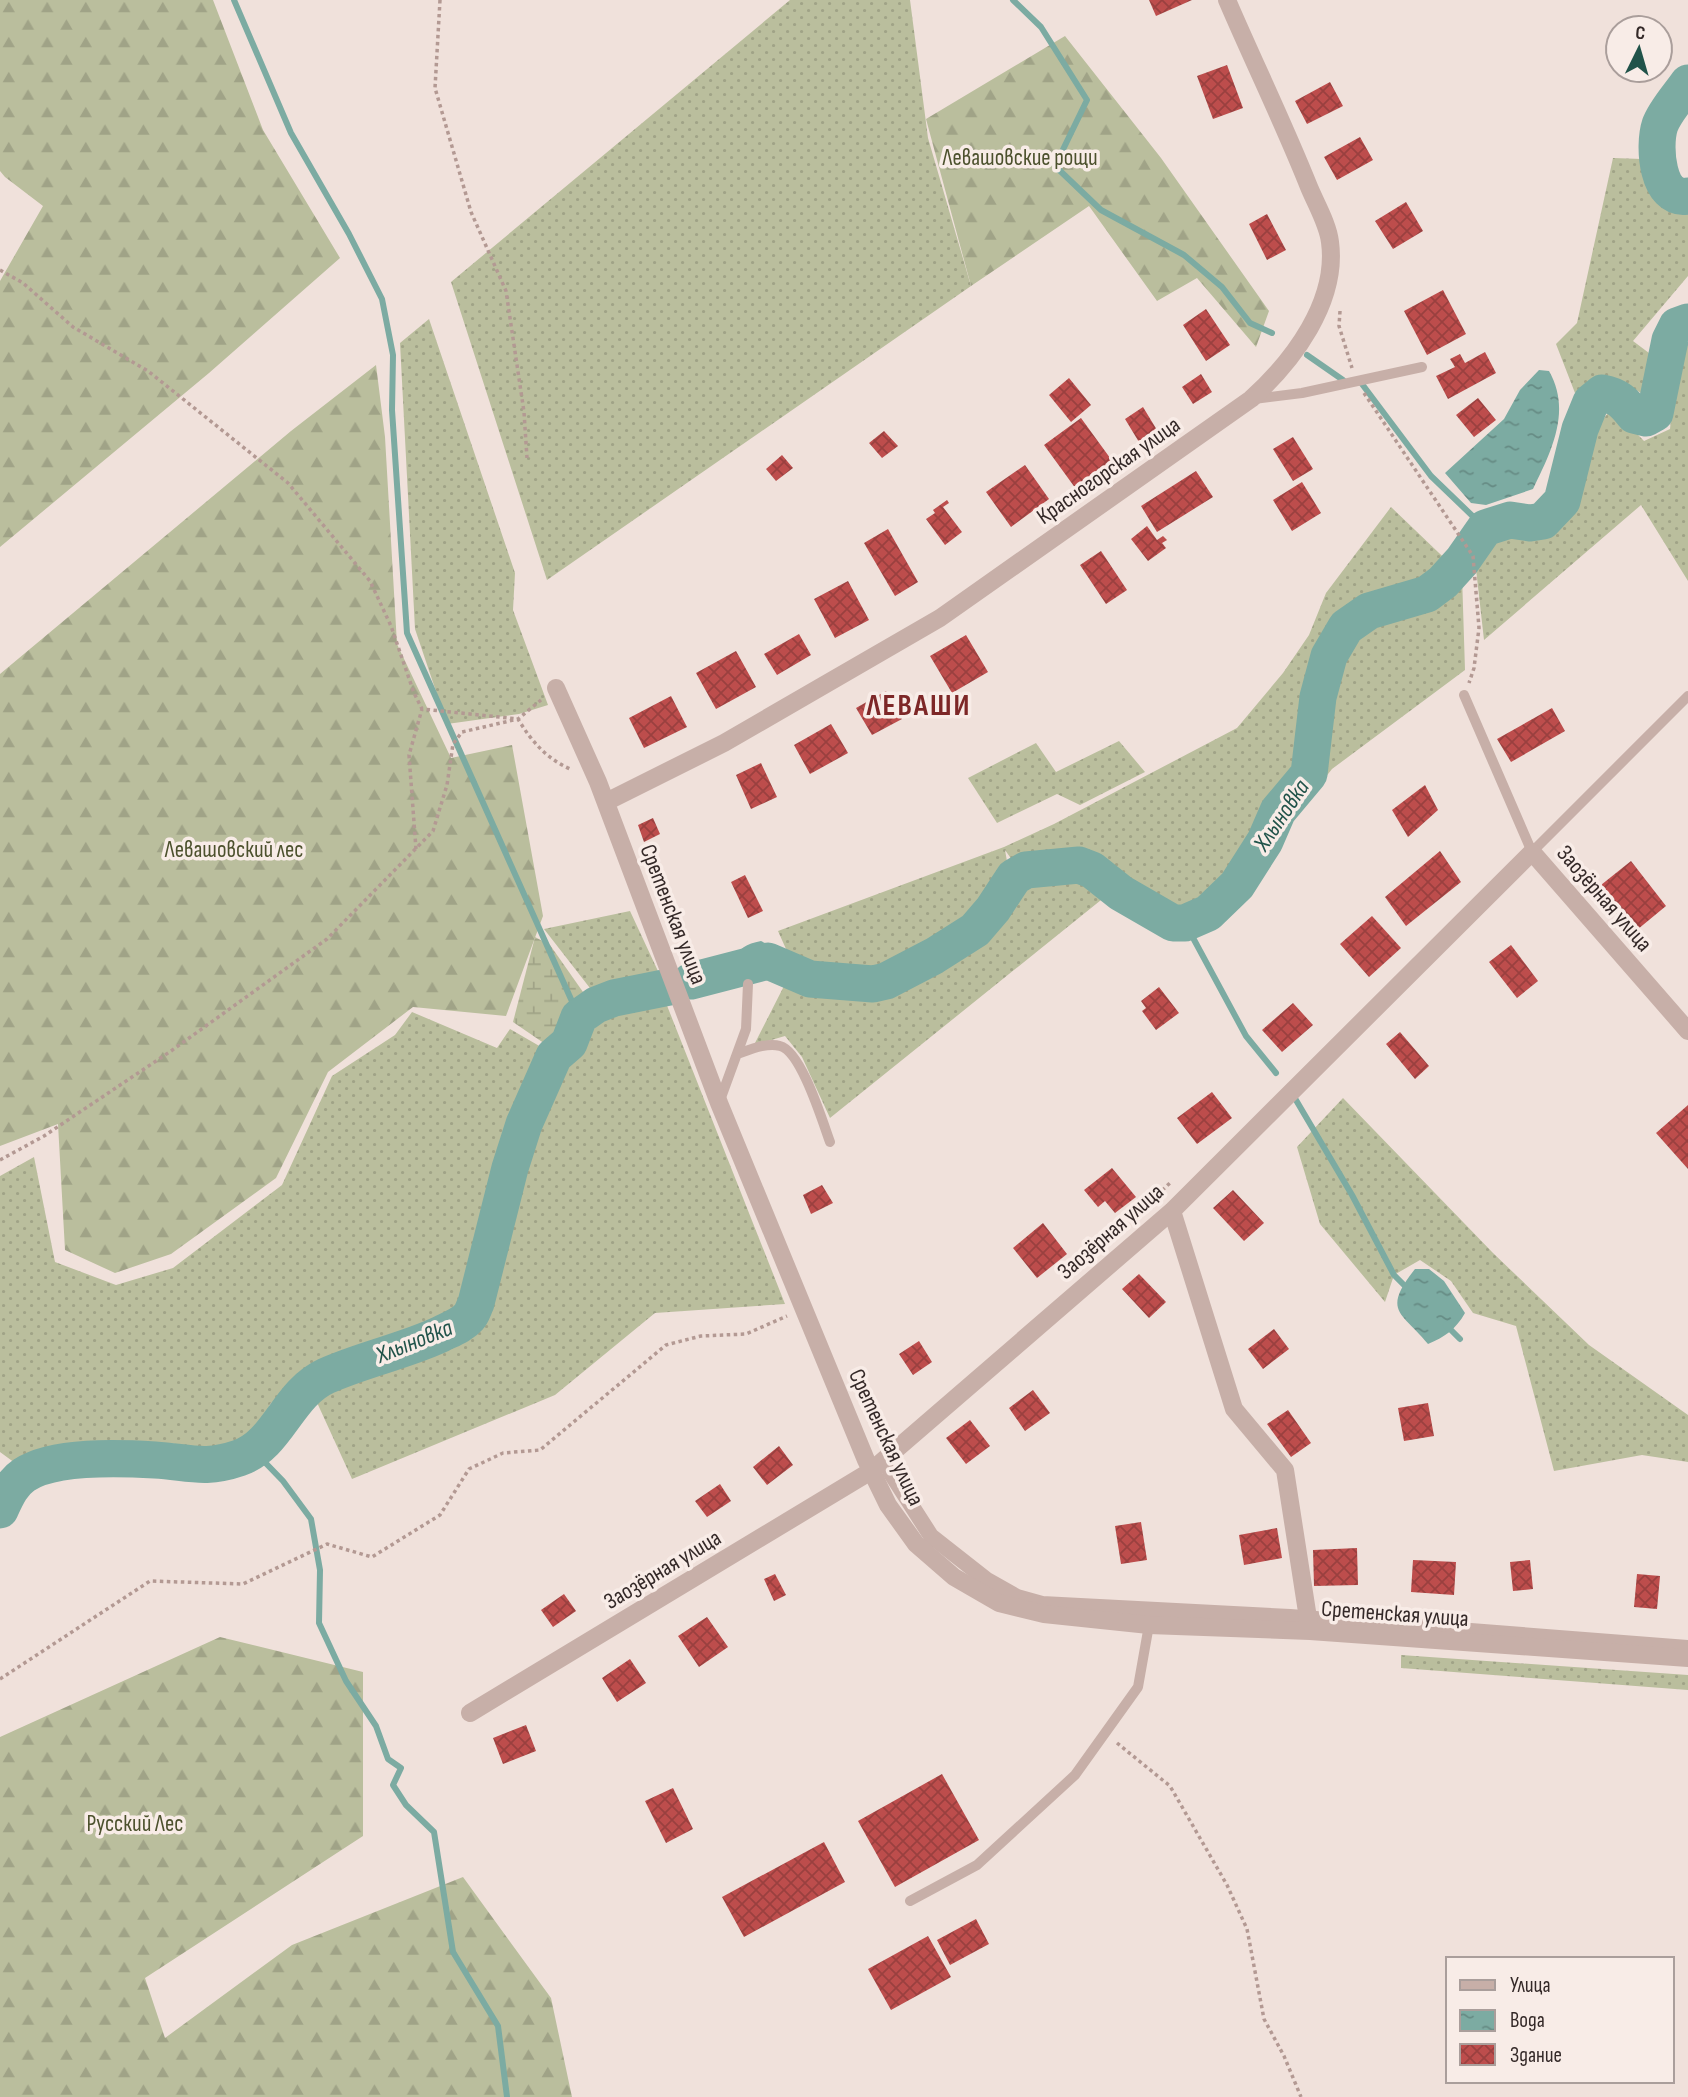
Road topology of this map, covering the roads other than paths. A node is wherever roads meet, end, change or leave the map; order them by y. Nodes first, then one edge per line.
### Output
1 (1227, 0) edge
2 (1422, 367) dead end
3 (1251, 399) junction
4 (556, 688) road end
5 (1464, 695) road end
6 (1688, 696) edge
7 (606, 802) junction
8 (1532, 852) junction
9 (748, 984) dead end
10 (1688, 1031) edge
11 (737, 1054) junction
12 (719, 1102) junction
13 (830, 1142) dead end
14 (1172, 1210) junction
15 (880, 1472) junction
16 (1149, 1625) junction
17 (1309, 1625) junction
18 (1688, 1647) edge
19 (1688, 1658) edge
20 (470, 1713) dead end
21 (910, 1900) dead end

1 - 3 street, Красногорская улица
2 - 3 lane
3 - 7 street, Красногорская улица
4 - 7 street, Сретенская улица
5 - 8 lane
6 - 8 lane
7 - 12 street, Сретенская улица
8 - 10 street, Заозёрная улица
8 - 14 street, Заозёрная улица
9 - 11 lane
11 - 12 lane
11 - 13 lane
12 - 15 street, Сретенская улица
14 - 15 street, Заозёрная улица
14 - 17 street
15 - 16 street, Сретенская улица
15 - 17 street
15 - 20 street, Заозёрная улица
16 - 17 street, Сретенская улица
16 - 21 lane
17 - 18 street
17 - 19 street, Сретенская улица

